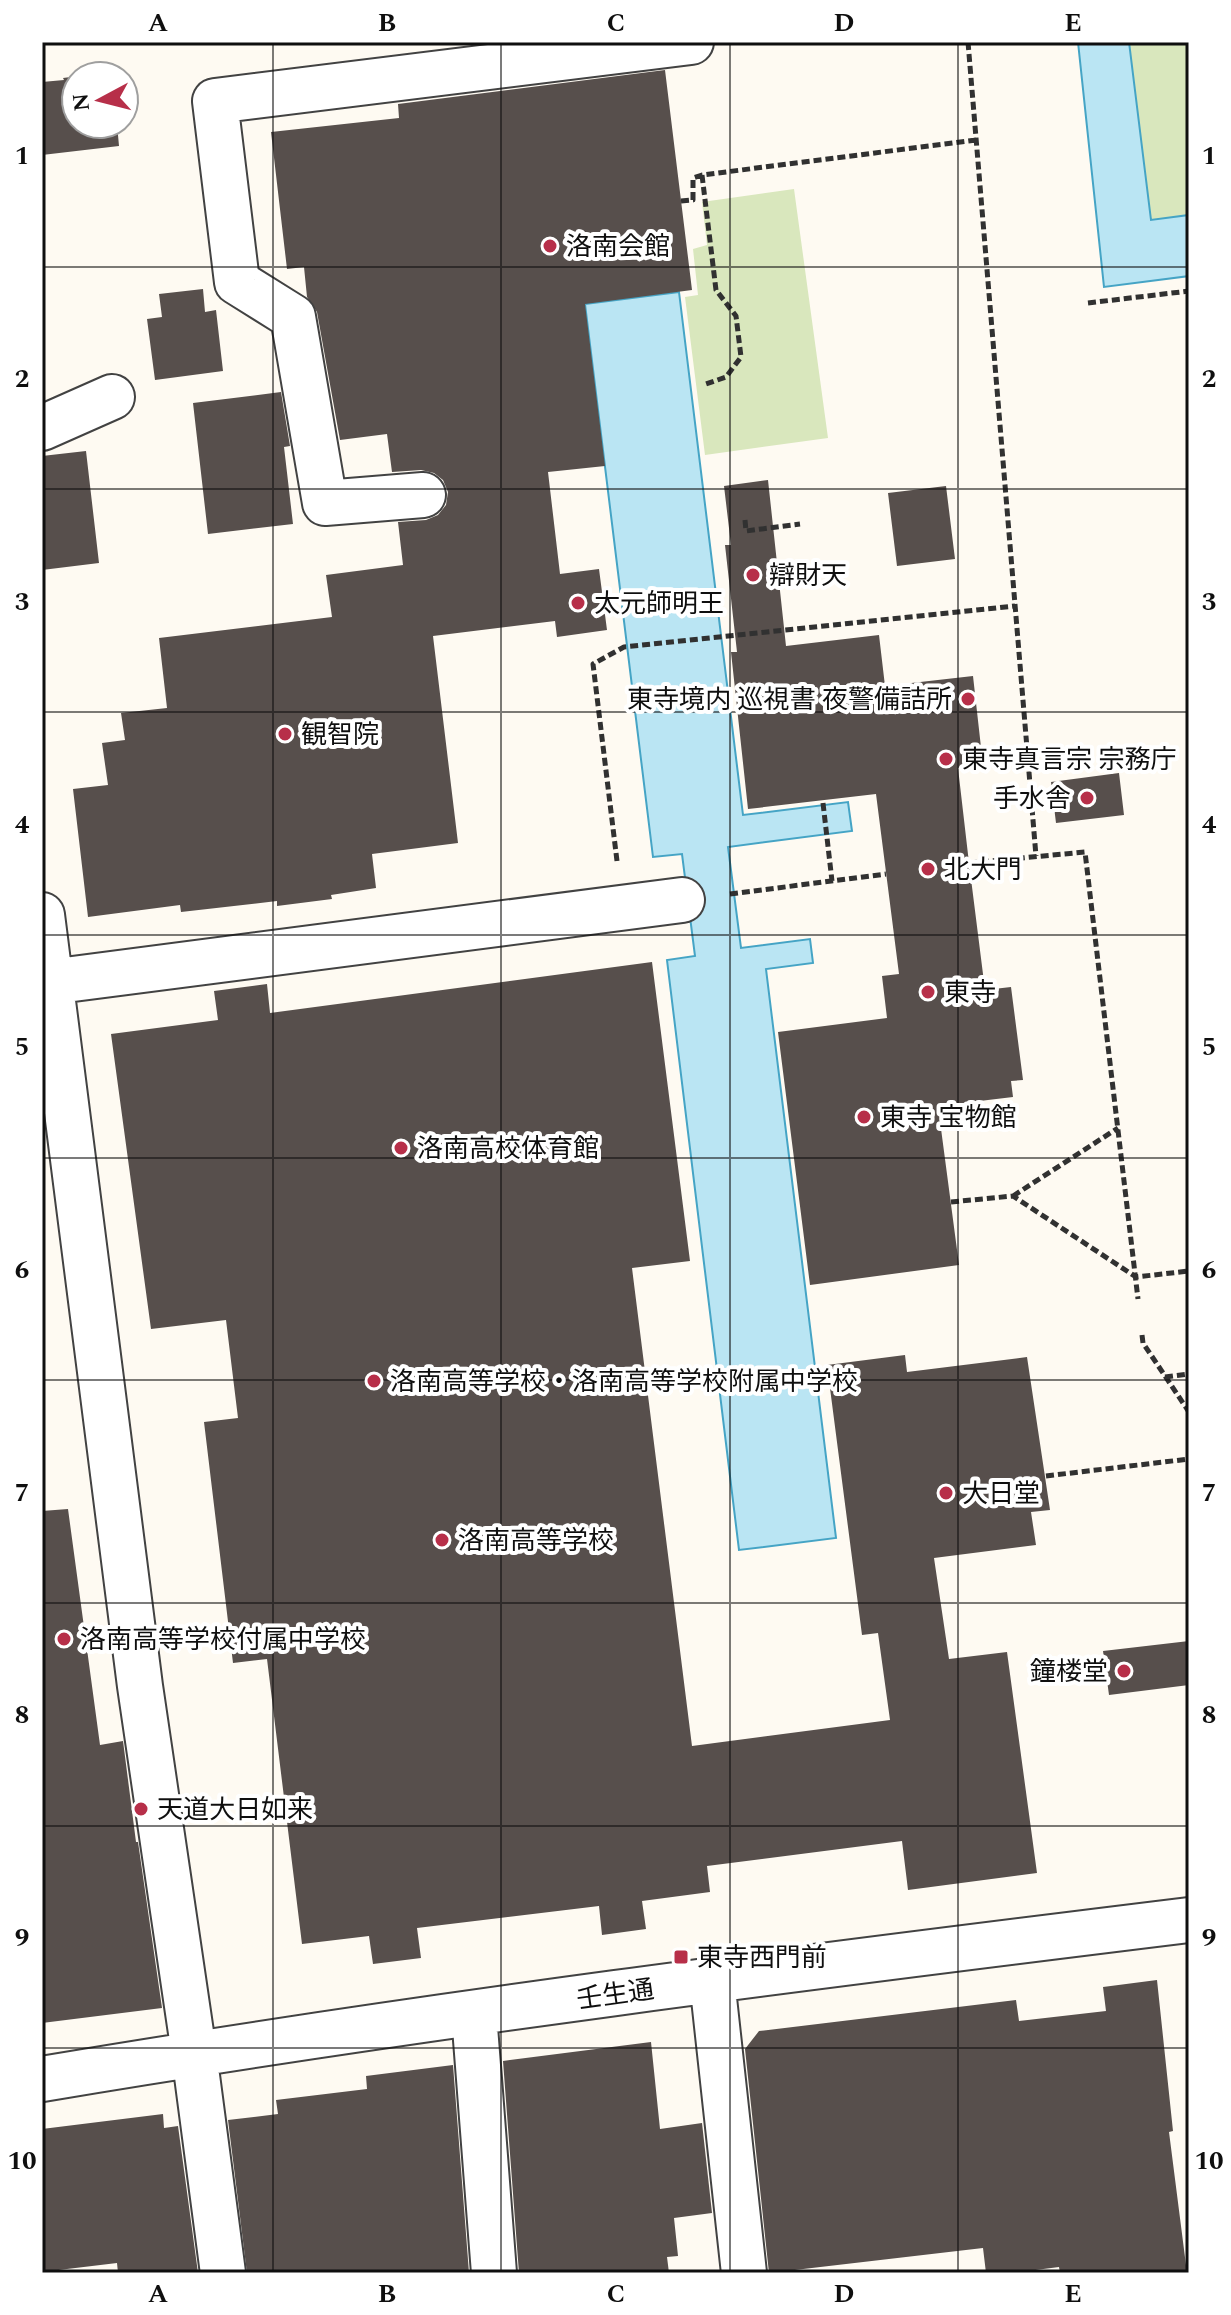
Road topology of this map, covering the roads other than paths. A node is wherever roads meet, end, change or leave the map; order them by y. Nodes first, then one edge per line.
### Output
1 (691, 42) edge
2 (112, 397) dead end
3 (42, 428) edge
4 (423, 495) dead end
5 (682, 900) dead end
6 (42, 915) edge
7 (46, 982) edge
8 (1189, 1920) edge
9 (712, 1980) junction
10 (474, 2014) junction
11 (194, 2053) junction
12 (42, 2079) edge
13 (223, 2273) edge
14 (494, 2273) edge
15 (744, 2273) edge

1 - 4 street
2 - 3 street
5 - 7 street
6 - 7 street
7 - 11 street
8 - 9 street, 壬生通
9 - 10 street, 壬生通
9 - 15 street
10 - 11 street, 壬生通
10 - 14 street
11 - 12 street, 壬生通
11 - 13 street

